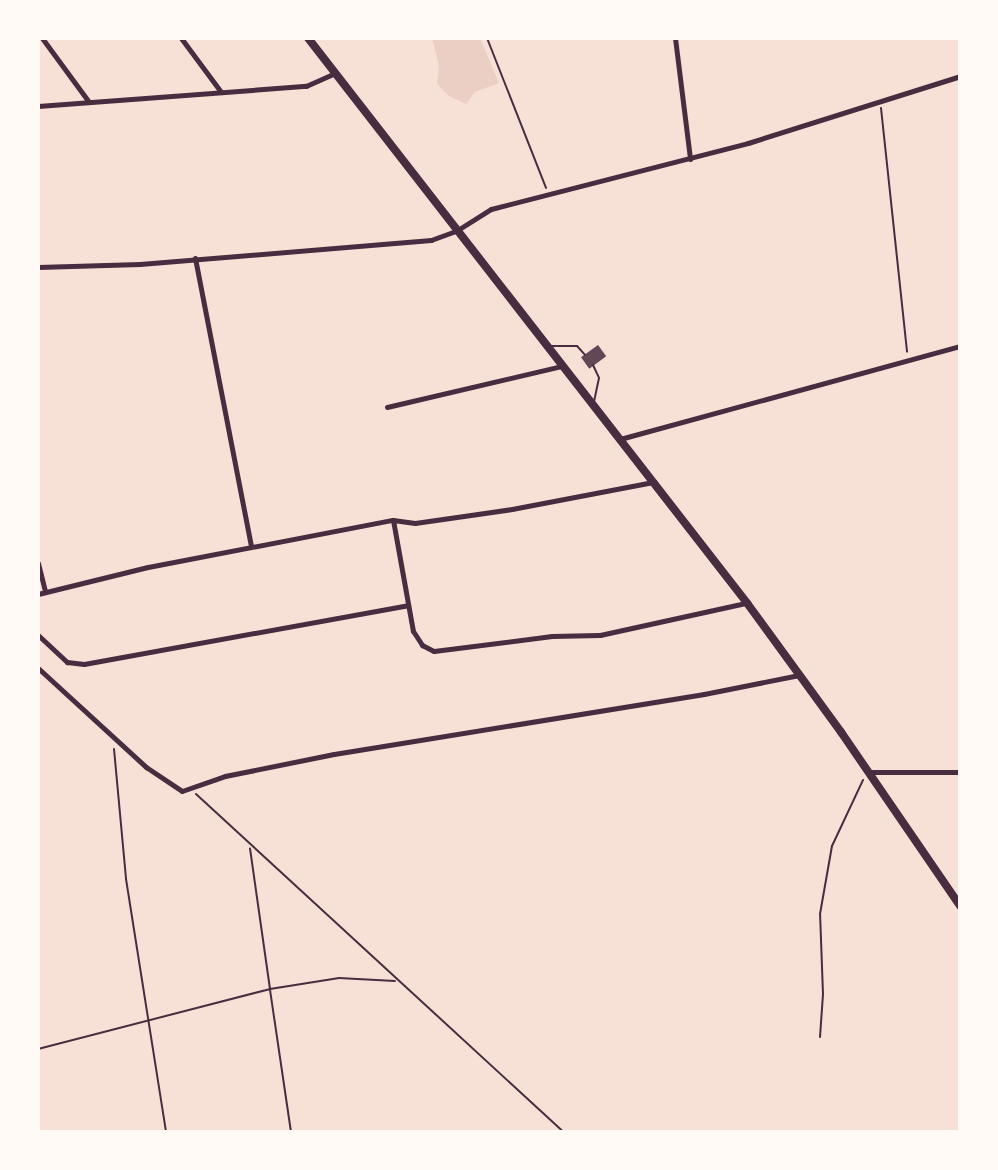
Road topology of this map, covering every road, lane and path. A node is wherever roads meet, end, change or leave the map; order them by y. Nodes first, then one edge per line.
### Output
1 (42, 38) edge
2 (181, 38) edge
3 (308, 38) edge
4 (487, 38) edge
5 (675, 38) edge
6 (335, 73) junction
7 (960, 76) edge
8 (221, 92) junction
9 (90, 102) junction
10 (881, 102) junction
11 (38, 106) edge
12 (690, 159) junction
13 (548, 193) junction
14 (456, 231) junction
15 (195, 258) junction
16 (38, 267) edge
17 (960, 346) edge
18 (547, 347) junction
19 (585, 355) dead end
20 (908, 360) junction
21 (593, 365) dead end
22 (562, 366) junction
23 (593, 405) junction
24 (387, 407) dead end
25 (620, 439) junction
26 (655, 481) junction
27 (393, 520) junction
28 (251, 547) junction
29 (38, 563) edge
30 (41, 593) edge
31 (747, 603) junction
32 (408, 605) junction
33 (38, 635) edge
34 (38, 668) edge
35 (800, 675) junction
36 (114, 737) junction
37 (868, 772) junction
38 (960, 772) edge
39 (192, 790) junction
40 (249, 846) junction
41 (959, 904) edge
42 (397, 981) junction
43 (270, 989) junction
44 (149, 1021) junction
45 (820, 1037) dead end
46 (38, 1049) edge
47 (166, 1132) edge
48 (291, 1132) edge
49 (563, 1132) edge

1 - 9 street
2 - 8 street
3 - 6 main road
4 - 13 path
5 - 12 street
6 - 8 street
6 - 14 main road
7 - 10 street
8 - 9 street
9 - 11 street
10 - 12 street
10 - 20 path
12 - 13 street
13 - 14 street
14 - 15 street
14 - 18 main road
15 - 16 street
15 - 28 street
17 - 20 street
18 - 19 lane
18 - 22 main road
20 - 25 street
21 - 23 lane
22 - 23 main road
22 - 24 street
23 - 25 main road
25 - 26 main road
26 - 27 street
26 - 31 main road
27 - 28 street
27 - 32 street
28 - 30 street
29 - 30 street
31 - 32 street
31 - 35 main road
32 - 33 street
34 - 36 street
35 - 37 main road
35 - 39 street
36 - 39 street
36 - 44 path
37 - 38 street
37 - 41 main road
37 - 45 path
39 - 40 path
40 - 42 path
40 - 43 path
42 - 43 path
42 - 49 path
43 - 44 path
43 - 48 path
44 - 46 path
44 - 47 path

